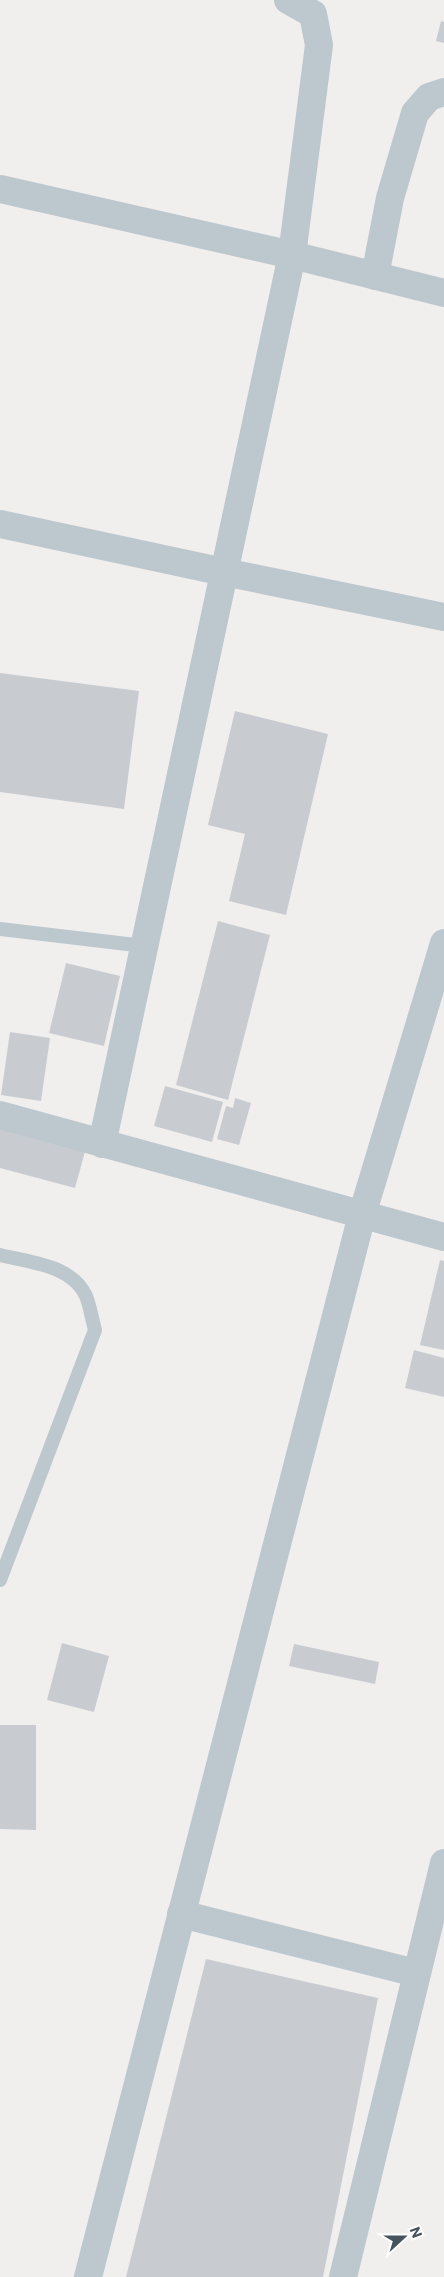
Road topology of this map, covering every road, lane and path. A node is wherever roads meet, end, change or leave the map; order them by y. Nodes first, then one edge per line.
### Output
1 (288, 0) edge
2 (313, 7) edge
3 (444, 92) edge
4 (0, 189) edge
5 (292, 255) junction
6 (375, 276) junction
7 (444, 293) edge
8 (0, 524) edge
9 (224, 572) junction
10 (444, 617) edge
11 (0, 929) edge
12 (444, 943) edge
13 (144, 946) junction
14 (0, 1115) edge
15 (102, 1144) junction
16 (362, 1215) junction
17 (444, 1237) edge
18 (0, 1255) edge
19 (0, 1580) edge
20 (444, 1863) edge
21 (181, 1914) junction
22 (416, 1973) junction
23 (88, 2277) edge
24 (343, 2277) edge

1 - 2 street
2 - 5 street
3 - 6 street
4 - 5 street
5 - 6 street
5 - 9 street
6 - 7 street
8 - 9 street
9 - 10 street
9 - 13 street
11 - 13 lane
12 - 16 street
13 - 15 street
14 - 15 street
15 - 16 street
16 - 17 street
16 - 21 street
18 - 19 lane
20 - 22 street
21 - 22 street
21 - 23 street
22 - 24 street

